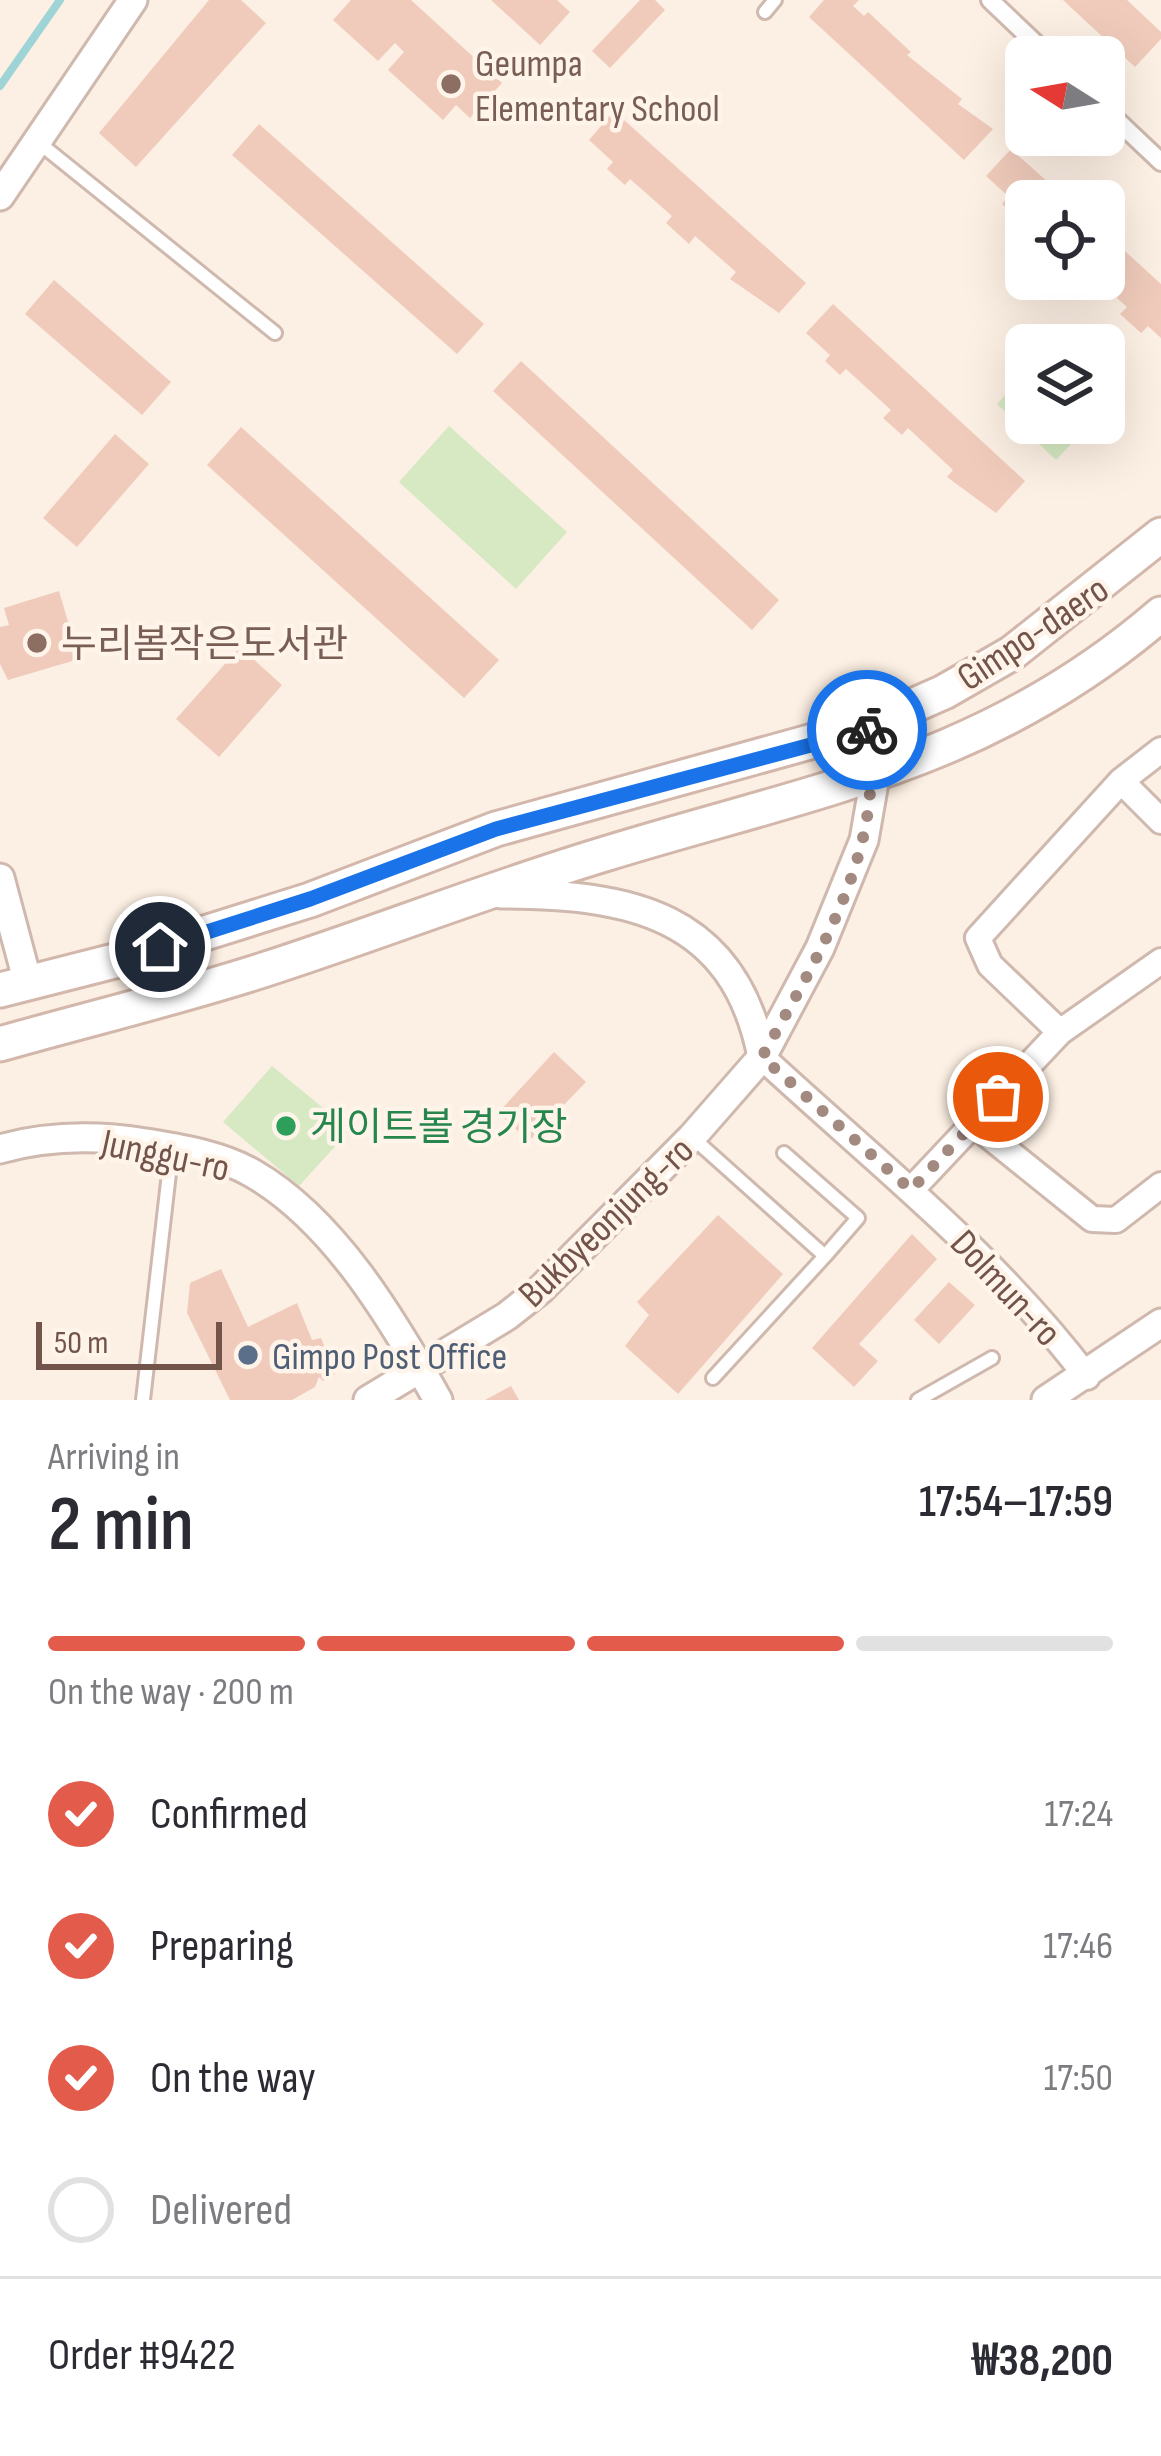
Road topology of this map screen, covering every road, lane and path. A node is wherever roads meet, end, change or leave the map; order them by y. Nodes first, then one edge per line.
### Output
1 (133, 0) edge
2 (776, 0) edge
3 (990, 0) edge
4 (765, 12) dead end
5 (1028, 36) edge
6 (1125, 128) edge
7 (37, 141) junction
8 (1161, 162) edge
9 (0, 196) edge
10 (275, 333) dead end
11 (1161, 535) edge
12 (1161, 614) edge
13 (866, 726) junction
14 (1161, 750) edge
15 (875, 777) junction
16 (1121, 781) junction
17 (1161, 820) edge
18 (0, 878) edge
19 (485, 894) junction
20 (1161, 961) edge
21 (14, 987) edge
22 (1060, 1032) junction
23 (0, 1044) edge
24 (762, 1057) junction
25 (974, 1124) junction
26 (692, 1137) junction
27 (172, 1148) junction
28 (0, 1149) edge
29 (784, 1153) dead end
30 (1161, 1185) edge
31 (911, 1190) junction
32 (825, 1256) junction
33 (1161, 1323) edge
34 (992, 1358) dead end
35 (421, 1370) junction
36 (1087, 1377) junction
37 (713, 1378) dead end
38 (143, 1400) edge
39 (368, 1400) edge
40 (438, 1400) edge
41 (918, 1400) edge
42 (1046, 1400) edge

1 - 7 street
2 - 4 lane
3 - 5 street
6 - 8 street
7 - 9 street
7 - 10 lane
11 - 13 main road, Gimpo-daero
12 - 15 main road, Gimpo-daero
13 - 15 street, Bukbyeonjung-ro
13 - 21 main road, Gimpo-daero
14 - 16 street
15 - 19 main road, Gimpo-daero
15 - 24 street, Bukbyeonjung-ro
16 - 17 street
16 - 22 street
18 - 21 street
19 - 23 main road, Gimpo-daero
19 - 24 street
20 - 22 street
22 - 25 street
24 - 26 street, Bukbyeonjung-ro
24 - 31 street, Dolmun-ro
25 - 30 street
25 - 31 street
26 - 32 lane
26 - 35 street, Bukbyeonjung-ro
27 - 28 street, Junggu-ro
27 - 35 street, Junggu-ro
27 - 38 lane
29 - 32 lane
31 - 36 street, Dolmun-ro
32 - 37 lane
33 - 36 street, Dolmun-ro
34 - 41 lane
35 - 39 street, Bukbyeonjung-ro
35 - 40 street, Junggu-ro
36 - 42 street, Dolmun-ro

